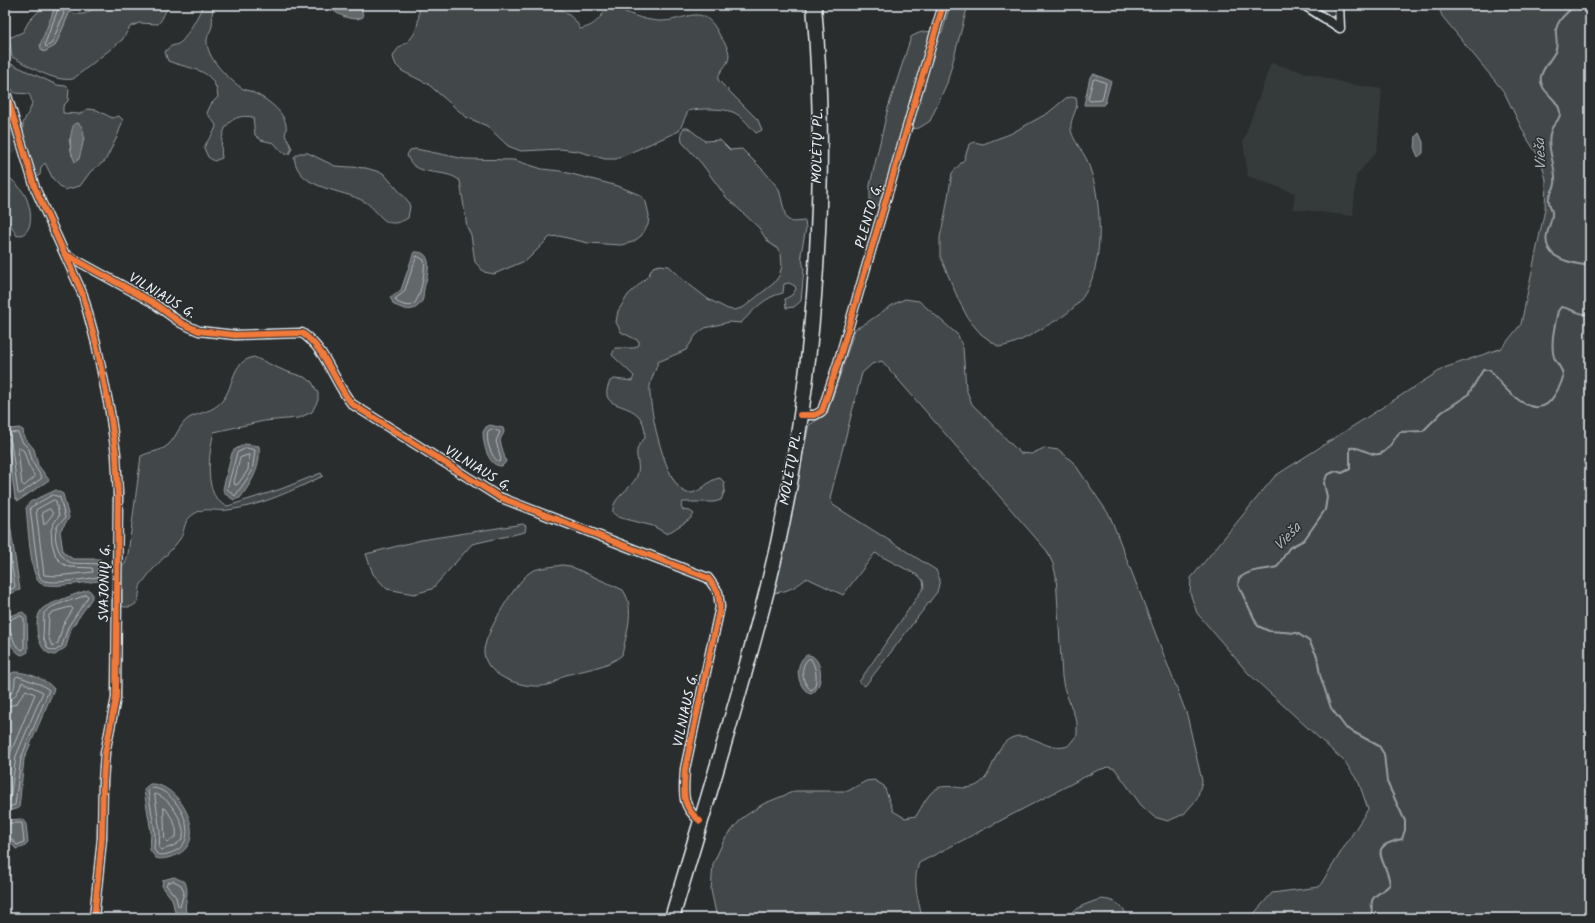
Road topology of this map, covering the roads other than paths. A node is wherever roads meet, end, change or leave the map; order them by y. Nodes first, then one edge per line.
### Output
1 (814, 5) edge
2 (943, 5) edge
3 (1304, 5) edge
4 (1339, 5) edge
5 (5, 89) edge
6 (65, 254) junction
7 (800, 415) junction
8 (700, 822) junction
9 (94, 918) edge
10 (672, 918) edge

1 - 7 highway, MOLĖTŲ PL.
2 - 7 street, PLENTO G.
3 - 4 street
5 - 6 street, SVAJONIŲ G.
6 - 8 street, VILNIAUS G.
6 - 9 street, SVAJONIŲ G.
7 - 8 highway, MOLĖTŲ PL.
8 - 10 highway, MOLĖTŲ PL.

